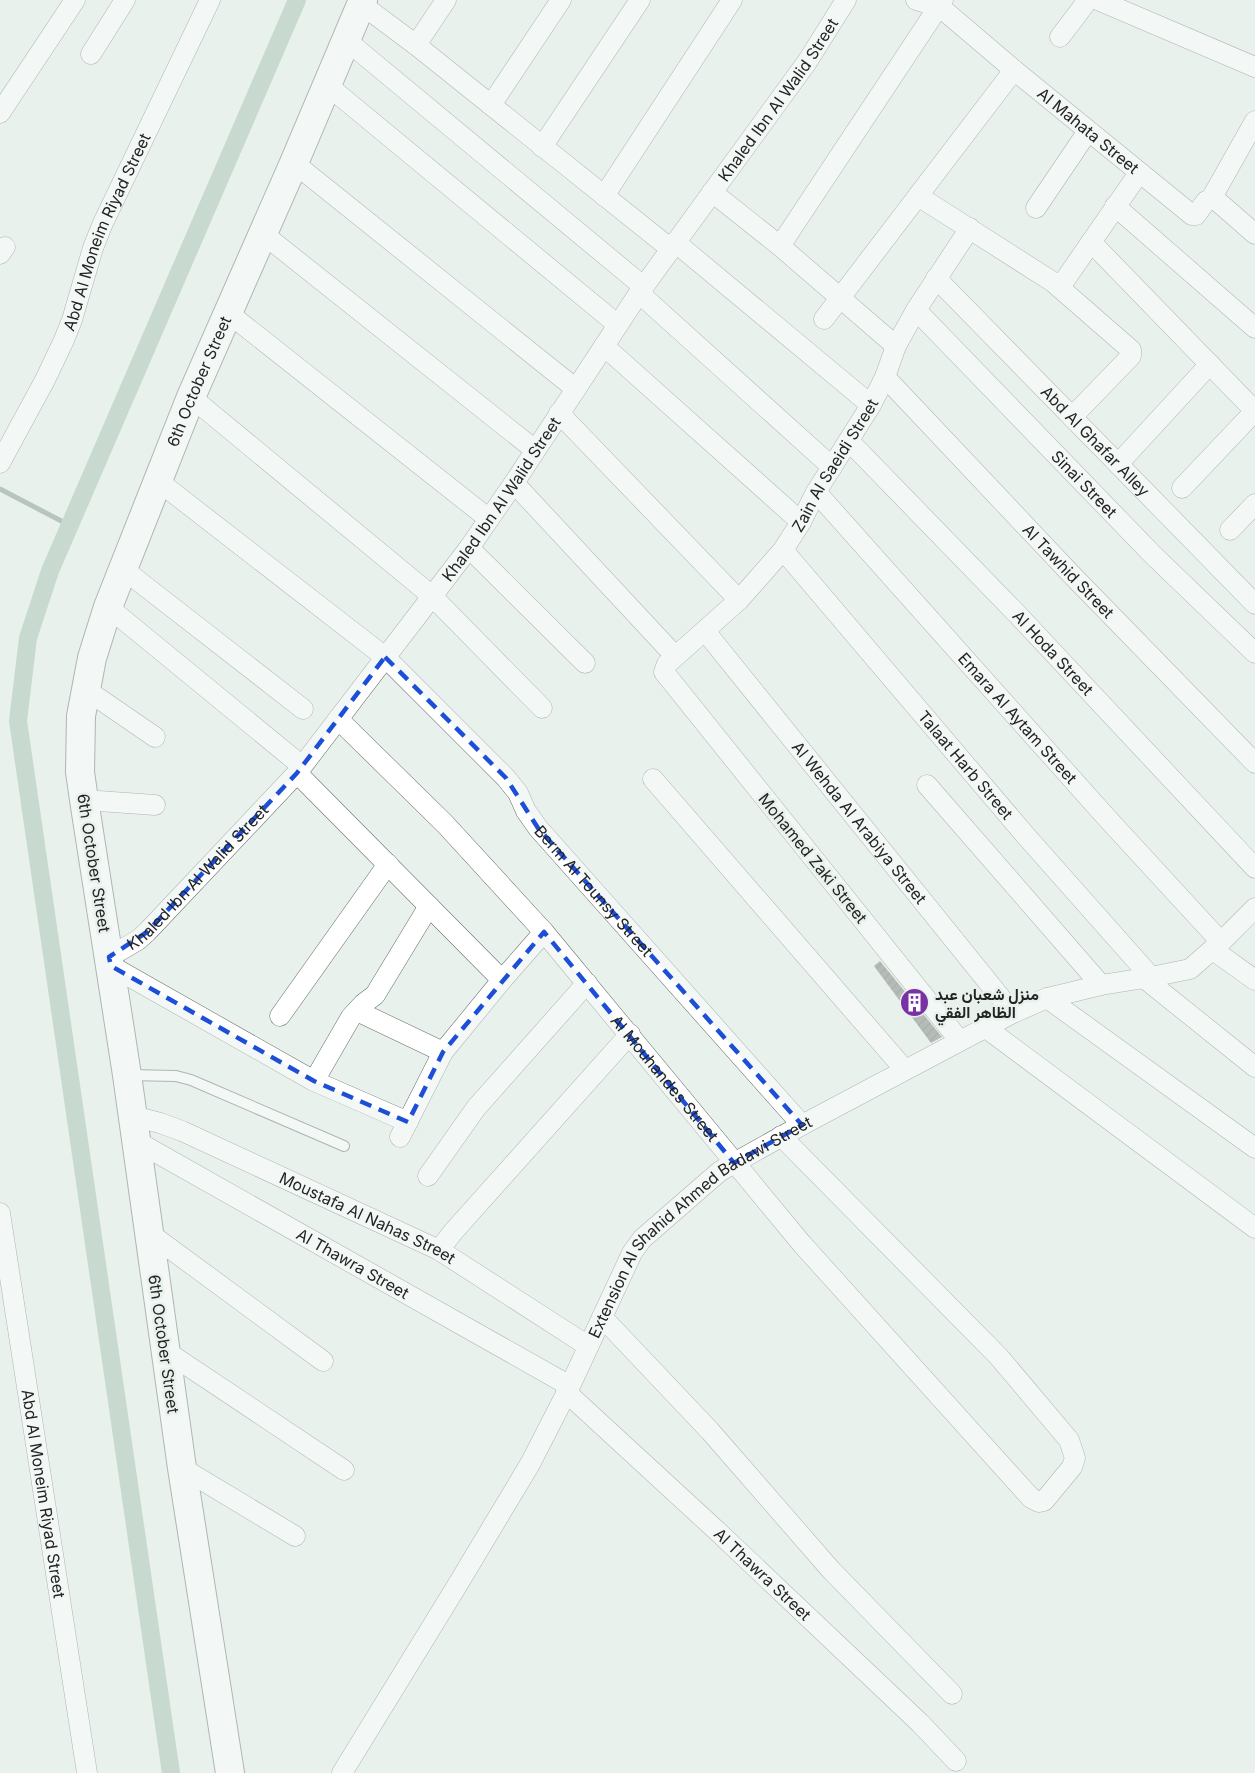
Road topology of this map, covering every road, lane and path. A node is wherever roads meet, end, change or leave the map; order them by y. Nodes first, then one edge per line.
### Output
1 (75, 0) edge
2 (125, 0) edge
3 (210, 0) edge
4 (446, 0) edge
5 (561, 0) edge
6 (640, 0) edge
7 (732, 0) edge
8 (846, 0) edge
9 (916, 0) edge
10 (1088, 0) edge
11 (1098, 0) edge
12 (362, 2) edge
13 (942, 3) edge
14 (1060, 37) dead end
15 (346, 40) junction
16 (416, 45) junction
17 (91, 54) dead end
18 (1255, 67) edge
19 (1014, 70) junction
20 (327, 85) junction
21 (491, 105) junction
22 (0, 113) edge
23 (1255, 120) edge
24 (1088, 131) junction
25 (542, 147) junction
26 (1248, 152) edge
27 (294, 163) junction
28 (1139, 173) junction
29 (712, 192) junction
30 (604, 196) junction
31 (918, 196) junction
32 (1211, 199) junction
33 (1115, 206) junction
34 (1036, 208) dead end
35 (970, 228) junction
36 (262, 233) junction
37 (1255, 234) edge
38 (1091, 242) junction
39 (673, 246) junction
40 (780, 246) junction
41 (936, 278) junction
42 (1060, 287) junction
43 (641, 290) junction
44 (840, 298) junction
45 (916, 310) junction
46 (227, 312) junction
47 (824, 319) dead end
48 (618, 325) junction
49 (1255, 328) edge
50 (604, 346) junction
51 (896, 346) junction
52 (1210, 364) junction
53 (885, 377) junction
54 (576, 389) junction
55 (191, 397) junction
56 (871, 405) junction
57 (1255, 411) edge
58 (559, 413) junction
59 (1072, 417) junction
60 (849, 441) junction
61 (535, 450) junction
62 (1, 461) edge
63 (1118, 464) junction
64 (832, 467) junction
65 (158, 481) junction
66 (514, 483) junction
67 (1182, 488) dead end
68 (816, 492) junction
69 (1255, 504) edge
70 (489, 519) junction
71 (801, 522) junction
72 (1230, 530) dead end
73 (469, 548) junction
74 (783, 550) junction
75 (123, 569) junction
76 (432, 596) junction
77 (739, 600) junction
78 (1255, 604) edge
79 (108, 607) junction
80 (705, 631) junction
81 (1255, 653) edge
82 (675, 656) junction
83 (385, 657) junction
84 (585, 663) dead end
85 (666, 675) joint
86 (85, 689) junction
87 (542, 708) dead end
88 (303, 709) dead end
89 (338, 719) junction
90 (155, 737) dead end
91 (1255, 763) edge
92 (299, 770) junction
93 (653, 779) dead end
94 (927, 785) dead end
95 (84, 800) junction
96 (155, 805) dead end
97 (388, 864) junction
98 (1255, 868) edge
99 (429, 906) junction
100 (1255, 908) edge
101 (544, 932) junction
102 (1217, 946) junction
103 (110, 962) junction
104 (1148, 977) junction
105 (502, 980) junction
106 (1255, 980) edge
107 (587, 983) junction
108 (1101, 984) junction
109 (1047, 998) junction
110 (357, 1011) junction
111 (1012, 1013) junction
112 (280, 1016) dead end
113 (986, 1028) junction
114 (630, 1034) junction
115 (960, 1041) junction
116 (444, 1052) junction
117 (1255, 1067) edge
118 (905, 1070) junction
119 (127, 1075) junction
120 (314, 1081) junction
121 (802, 1125) junction
122 (135, 1129) junction
123 (781, 1136) junction
124 (344, 1146) dead end
125 (1255, 1149) edge
126 (734, 1162) junction
127 (428, 1176) dead end
128 (0, 1213) edge
129 (1255, 1228) edge
130 (149, 1233) junction
131 (439, 1250) junction
132 (602, 1317) junction
133 (588, 1346) junction
134 (164, 1350) junction
135 (323, 1361) dead end
136 (568, 1389) junction
137 (182, 1468) junction
138 (344, 1470) dead end
139 (295, 1536) dead end
140 (952, 1694) dead end
141 (956, 1761) dead end
142 (87, 1773) edge
143 (230, 1773) edge
144 (342, 1773) edge

1 - 22 street
2 - 17 street
3 - 62 street, Abd Al Moneim Riyad Street
4 - 16 street
5 - 21 street
6 - 25 street
7 - 30 street
8 - 29 street, Khaled Ibn Al Walid Street
9 - 13 street, Al Mahata Street
10 - 14 street
11 - 18 street
12 - 15 main road, 6th October Street
12 - 16 street
13 - 19 street, Al Mahata Street
13 - 40 street
15 - 20 main road, 6th October Street
15 - 43 street
16 - 21 street
19 - 24 street, Al Mahata Street
19 - 31 street
20 - 27 main road, 6th October Street
20 - 48 street
21 - 25 street
23 - 26 street
24 - 28 street, Al Mahata Street
24 - 34 street
25 - 30 street
26 - 32 street
27 - 36 main road, 6th October Street
27 - 54 street
28 - 32 street, Al Mahata Street
28 - 33 street
29 - 39 street, Khaled Ibn Al Walid Street
29 - 40 street
30 - 39 street
31 - 35 street
31 - 44 street
32 - 37 street
33 - 38 street
33 - 49 street
35 - 41 street, Zain Al Saeidi Street
35 - 42 street
36 - 46 main road, 6th October Street
36 - 61 street
38 - 42 street
38 - 52 street
39 - 43 street, Khaled Ibn Al Walid Street
39 - 56 street
40 - 44 street
41 - 45 street, Zain Al Saeidi Street
41 - 59 street, Abd Al Ghafar Alley
42 - 59 street
43 - 48 street, Khaled Ibn Al Walid Street
43 - 64 street
44 - 47 street
44 - 51 street
45 - 51 street, Zain Al Saeidi Street
45 - 81 street, Sinai Street
46 - 55 main road, 6th October Street
46 - 70 street
48 - 50 street, Khaled Ibn Al Walid Street
50 - 54 street, Khaled Ibn Al Walid Street
50 - 71 street
51 - 53 street, Zain Al Saeidi Street
52 - 57 street
52 - 63 street
53 - 56 street, Zain Al Saeidi Street
53 - 91 street, Al Tawhid Street
54 - 58 street, Khaled Ibn Al Walid Street
55 - 65 main road, 6th October Street
55 - 76 street
56 - 60 street, Zain Al Saeidi Street
57 - 67 street
58 - 61 street, Khaled Ibn Al Walid Street
58 - 77 street
59 - 63 street, Abd Al Ghafar Alley
60 - 64 street, Zain Al Saeidi Street
60 - 98 street, Al Hoda Street
61 - 66 street, Khaled Ibn Al Walid Street
63 - 78 street, Abd Al Ghafar Alley
64 - 68 street, Zain Al Saeidi Street
65 - 75 main road, 6th October Street
65 - 83 street, Berm Al Tounsy Street
66 - 70 street, Khaled Ibn Al Walid Street
66 - 82 street
68 - 71 street, Zain Al Saeidi Street
68 - 102 street, Emara Al Aytam Street
69 - 72 street
70 - 73 street, Khaled Ibn Al Walid Street
71 - 74 street, Zain Al Saeidi Street
73 - 76 street, Khaled Ibn Al Walid Street
73 - 84 street
74 - 77 street, Zain Al Saeidi Street
74 - 104 street, Talaat Harb Street
75 - 79 main road, 6th October Street
75 - 88 street
76 - 83 street, Khaled Ibn Al Walid Street
76 - 87 street
77 - 80 street, Zain Al Saeidi Street
79 - 86 main road, 6th October Street
79 - 92 street
80 - 82 street, Zain Al Saeidi Street
80 - 111 street, Al Wehda Al Arabiya Street
82 - 85 street, Zain Al Saeidi Street
83 - 89 street, Khaled Ibn Al Walid Street
83 - 121 street, Berm Al Tounsy Street
85 - 115 street, Mohamed Zaki Street
86 - 90 street
86 - 95 main road, 6th October Street
89 - 92 street, Khaled Ibn Al Walid Street
89 - 101 street, Al Mouhandes Street
92 - 97 street
92 - 103 street, Khaled Ibn Al Walid Street
93 - 118 street
94 - 108 street
95 - 96 street
95 - 103 main road, 6th October Street
97 - 99 street
97 - 112 street
99 - 105 street
99 - 110 street
100 - 102 street, Extension Al Shahid Ahmed Badawi Street
101 - 105 street
101 - 107 street, Al Mouhandes Street
102 - 104 street, Extension Al Shahid Ahmed Badawi Street
102 - 106 street, Emara Al Aytam Street
103 - 119 main road, 6th October Street
103 - 120 street
104 - 108 street, Extension Al Shahid Ahmed Badawi Street
104 - 117 street, Talaat Harb Street
105 - 116 street
107 - 114 street, Al Mouhandes Street
107 - 127 street
108 - 109 street, Extension Al Shahid Ahmed Badawi Street
109 - 111 street, Extension Al Shahid Ahmed Badawi Street
109 - 125 street
110 - 116 street
110 - 120 street
111 - 113 street, Extension Al Shahid Ahmed Badawi Street
113 - 115 street, Extension Al Shahid Ahmed Badawi Street
113 - 129 street
114 - 126 street, Al Mouhandes Street
114 - 131 street
115 - 118 street, Extension Al Shahid Ahmed Badawi Street
116 - 120 street
118 - 121 street, Extension Al Shahid Ahmed Badawi Street
119 - 122 main road, 6th October Street
119 - 124 lane
121 - 123 street, Extension Al Shahid Ahmed Badawi Street
122 - 130 main road, 6th October Street
122 - 131 street, Moustafa Al Nahas Street
122 - 136 street, Al Thawra Street
123 - 126 street, Extension Al Shahid Ahmed Badawi Street
123 - 126 street, Al Mouhandes Street
126 - 132 street, Extension Al Shahid Ahmed Badawi Street
128 - 142 street, Abd Al Moneim Riyad Street
130 - 134 main road, 6th October Street
130 - 135 street
131 - 133 street, Moustafa Al Nahas Street
132 - 133 street, Extension Al Shahid Ahmed Badawi Street
132 - 140 street
133 - 136 street, Extension Al Shahid Ahmed Badawi Street
134 - 137 main road, 6th October Street
134 - 138 street
136 - 141 street, Al Thawra Street
136 - 144 street, Extension Al Shahid Ahmed Badawi Street
137 - 139 street
137 - 143 main road, 6th October Street

